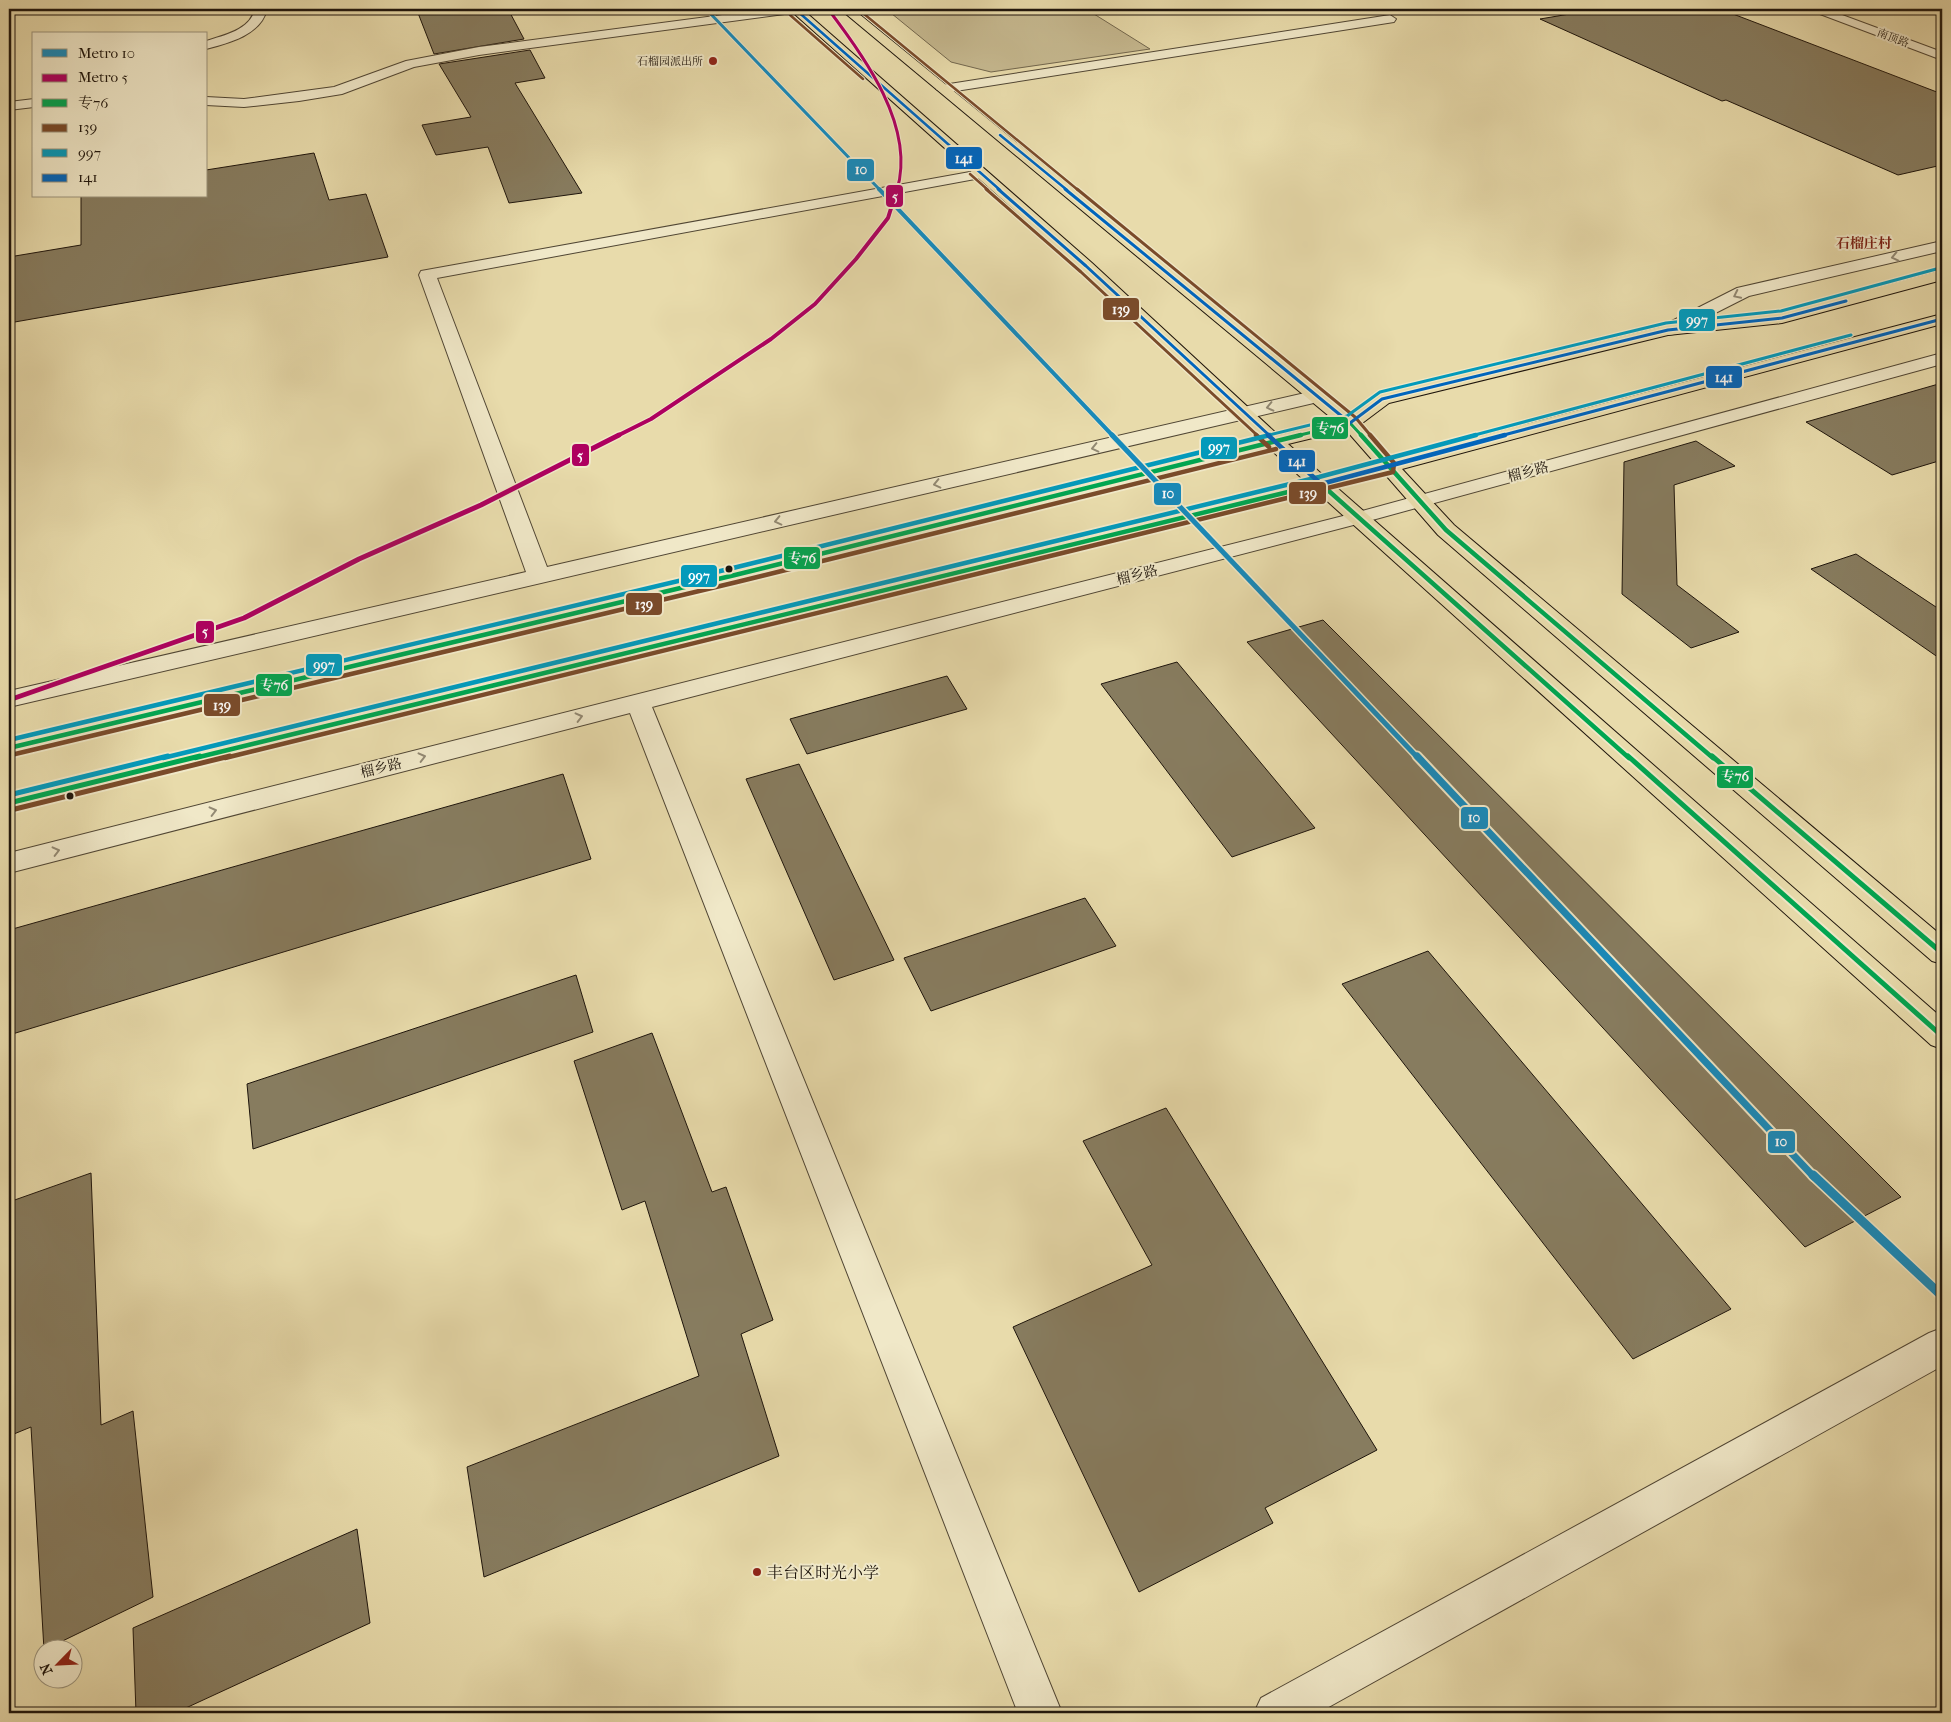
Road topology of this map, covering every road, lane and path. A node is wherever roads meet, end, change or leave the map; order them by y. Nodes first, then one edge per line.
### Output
1 (260, 9) edge
2 (793, 9) edge
3 (846, 9) edge
4 (1816, 9) edge
5 (1842, 9) edge
6 (1390, 19) dead end
7 (208, 44) edge
8 (1942, 45) edge
9 (1942, 56) edge
10 (943, 89) junction
11 (208, 101) edge
12 (32, 102) edge
13 (9, 106) edge
14 (981, 174) junction
15 (1942, 246) edge
16 (1942, 275) edge
17 (1942, 319) edge
18 (1668, 330) junction
19 (1942, 358) edge
20 (1318, 396) junction
21 (1244, 413) junction
22 (1350, 423) junction
23 (1274, 442) junction
24 (1388, 466) junction
25 (1321, 484) junction
26 (1421, 501) junction
27 (1358, 518) junction
28 (539, 576) junction
29 (9, 699) edge
30 (638, 702) junction
31 (9, 748) edge
32 (9, 803) edge
33 (9, 863) edge
34 (1942, 952) edge
35 (1942, 1036) edge
36 (1942, 1346) edge
37 (1037, 1713) edge
38 (1276, 1713) edge

1 - 7 street
2 - 11 street
2 - 14 main road
3 - 10 main road
4 - 9 street, 南顶路
5 - 8 street, 南顶路
6 - 10 street
10 - 20 main road
12 - 13 street
14 - 21 main road
14 - 28 street
15 -> 18 street
16 - 18 main road
17 - 24 main road
18 - 22 main road
19 - 26 street, 榴乡路
20 -> 21 street
20 - 22 main road
21 - 23 main road
21 -> 28 street
22 - 23 main road
22 - 24 main road
23 - 25 main road
23 - 31 main road
24 - 25 main road
24 - 26 main road
25 - 27 main road
25 - 32 main road
26 - 27 street, 榴乡路
26 - 34 main road
27 - 30 street, 榴乡路
27 - 35 main road
28 - 29 street
33 -> 30 street, 榴乡路
30 - 37 street
36 - 38 street

